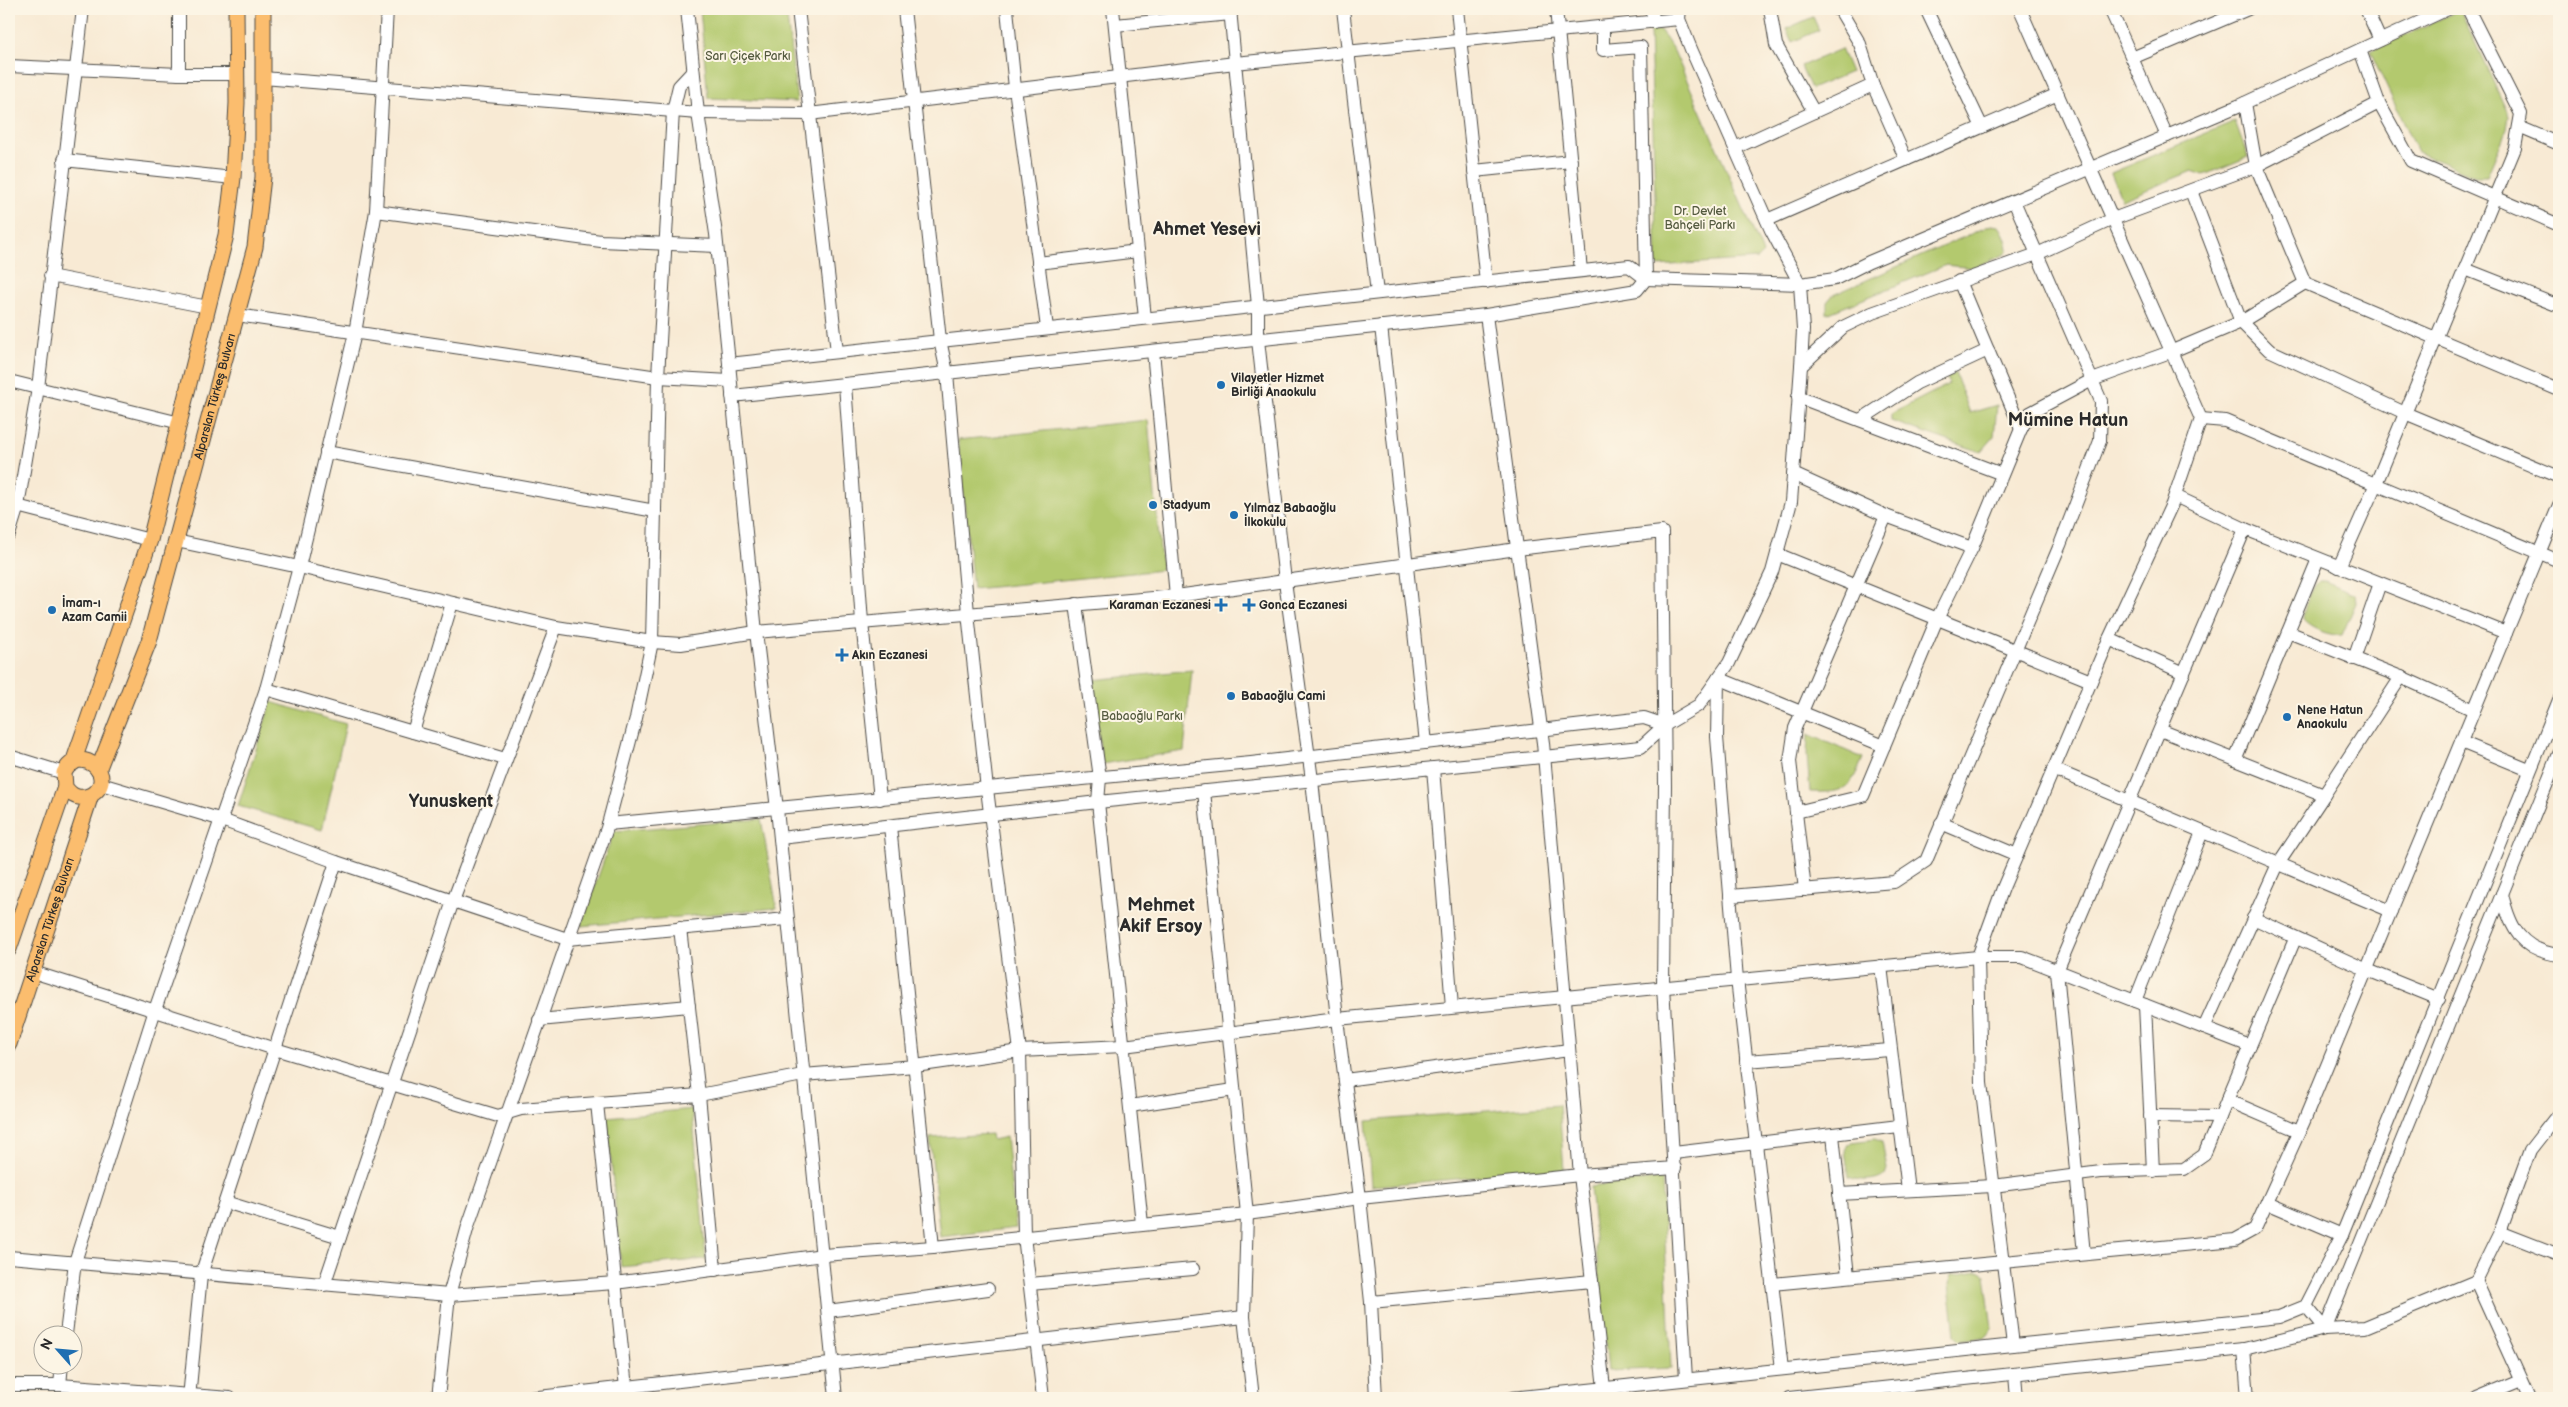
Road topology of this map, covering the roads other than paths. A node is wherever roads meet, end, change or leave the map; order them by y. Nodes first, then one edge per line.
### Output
1 (83, 9) edge
2 (179, 9) edge
3 (236, 9) edge
4 (263, 9) edge
5 (387, 9) edge
6 (687, 9) edge
7 (798, 9) edge
8 (904, 9) edge
9 (1007, 9) edge
10 (1113, 9) edge
11 (1343, 9) edge
12 (1457, 9) edge
13 (1556, 9) edge
14 (1770, 9) edge
15 (1836, 9) edge
16 (1926, 9) edge
17 (2020, 9) edge
18 (2110, 9) edge
19 (2248, 9) edge
20 (2366, 9) edge
21 (2448, 9) edge
22 (2468, 9) edge
23 (1230, 11) edge
24 (1679, 14) edge
25 (1652, 15) edge
26 (1115, 25) junction
27 (1603, 27) junction
28 (1559, 31) junction
29 (2380, 40) junction
30 (1461, 41) junction
31 (2360, 50) junction
32 (1347, 52) junction
33 (2132, 58) junction
34 (1235, 63) junction
35 (9, 66) edge
36 (75, 69) junction
37 (693, 71) junction
38 (180, 74) junction
39 (238, 74) junction
40 (1119, 76) junction
41 (263, 78) junction
42 (1873, 85) junction
43 (384, 88) junction
44 (1015, 88) junction
45 (2058, 94) junction
46 (914, 100) junction
47 (2245, 103) junction
48 (2379, 103) junction
49 (673, 111) junction
50 (1814, 112) junction
51 (698, 113) junction
52 (808, 114) junction
53 (1982, 127) junction
54 (2519, 127) junction
55 (2167, 136) junction
56 (2559, 144) edge
57 (1735, 148) junction
58 (64, 160) junction
59 (1906, 160) junction
60 (1571, 161) junction
61 (2256, 166) junction
62 (2091, 168) junction
63 (1474, 171) junction
64 (233, 178) junction
65 (2191, 191) junction
66 (2494, 198) junction
67 (2014, 201) junction
68 (376, 211) junction
69 (2112, 218) junction
70 (1767, 220) junction
71 (2559, 225) edge
72 (665, 245) junction
73 (717, 246) junction
74 (1138, 251) junction
75 (2036, 254) junction
76 (1038, 263) junction
77 (2465, 269) junction
78 (1581, 271) junction
79 (50, 276) junction
80 (1646, 279) junction
81 (1959, 281) junction
82 (1486, 282) junction
83 (2306, 283) junction
84 (1800, 284) junction
85 (1377, 293) junction
86 (1258, 306) junction
87 (2559, 306) edge
88 (208, 307) junction
89 (237, 315) junction
90 (1486, 315) junction
91 (1145, 318) junction
92 (2241, 322) junction
93 (1381, 326) junction
94 (1047, 328) junction
95 (355, 333) junction
96 (2436, 338) junction
97 (940, 340) junction
98 (1258, 340) junction
99 (1988, 350) junction
100 (1153, 351) junction
101 (837, 352) junction
102 (2170, 352) junction
103 (729, 364) junction
104 (1801, 366) junction
105 (947, 373) junction
106 (658, 377) junction
107 (2092, 380) junction
108 (9, 381) edge
109 (730, 381) junction
110 (845, 384) junction
111 (38, 388) junction
112 (2559, 390) edge
113 (732, 396) junction
114 (1798, 397) junction
115 (2405, 413) junction
116 (2201, 419) junction
117 (1860, 420) junction
118 (180, 423) junction
119 (2021, 428) junction
120 (326, 452) junction
121 (1793, 474) junction
122 (2002, 474) junction
123 (2559, 477) edge
124 (2375, 486) junction
125 (2175, 496) junction
126 (13, 505) edge
127 (2559, 505) edge
128 (655, 511) junction
129 (1886, 516) junction
130 (2245, 529) junction
131 (9, 535) edge
132 (150, 540) junction
133 (176, 541) junction
134 (1972, 548) junction
135 (1517, 549) junction
136 (2540, 552) junction
137 (1777, 554) junction
138 (2318, 558) junction
139 (2559, 561) edge
140 (1408, 564) junction
141 (298, 567) junction
142 (2339, 567) junction
143 (1285, 581) junction
144 (2380, 583) junction
145 (1855, 586) junction
146 (1176, 596) junction
147 (452, 603) junction
148 (1076, 604) junction
149 (968, 613) junction
150 (1937, 619) junction
151 (862, 622) junction
152 (556, 628) junction
153 (756, 632) junction
154 (2288, 632) junction
155 (2506, 633) junction
156 (2109, 639) junction
157 (652, 642) junction
158 (2014, 651) junction
159 (2354, 659) junction
160 (2184, 673) junction
161 (1718, 678) junction
162 (2401, 678) junction
163 (2091, 681) junction
164 (266, 689) junction
165 (2559, 700) edge
166 (2474, 710) junction
167 (1801, 714) junction
168 (1665, 725) junction
169 (1541, 730) junction
170 (2160, 730) junction
171 (413, 732) junction
172 (2461, 742) junction
173 (1426, 743) junction
174 (1884, 746) junction
175 (2559, 754) edge
176 (9, 756) edge
177 (1544, 756) junction
178 (1307, 757) junction
179 (505, 759) junction
180 (2235, 760) junction
181 (1433, 768) junction
182 (2053, 769) junction
183 (2529, 770) junction
184 (67, 774) junction
185 (1100, 778) junction
186 (1312, 780) junction
187 (97, 783) junction
188 (987, 789) junction
189 (1204, 791) junction
190 (2324, 795) junction
191 (880, 799) junction
192 (1098, 802) junction
193 (2130, 802) junction
194 (778, 808) junction
195 (1796, 812) junction
196 (990, 814) junction
197 (220, 819) junction
198 (1941, 823) junction
199 (608, 824) junction
200 (890, 826) junction
201 (2202, 832) junction
202 (780, 838) junction
203 (2017, 856) junction
204 (336, 862) junction
205 (2278, 864) junction
206 (1805, 890) junction
207 (2502, 894) junction
208 (1730, 896) junction
209 (453, 901) junction
210 (2391, 911) junction
211 (2252, 918) junction
212 (787, 919) junction
213 (680, 928) junction
214 (567, 938) junction
215 (2295, 939) junction
216 (9, 949) edge
217 (2559, 955) edge
218 (1978, 957) junction
219 (1881, 966) junction
220 (2365, 970) junction
221 (2058, 971) junction
222 (33, 972) junction
223 (1737, 979) junction
224 (1663, 986) junction
225 (1565, 996) junction
226 (2439, 999) junction
227 (2140, 1003) junction
228 (689, 1006) junction
229 (1452, 1007) junction
230 (155, 1010) junction
231 (1337, 1019) junction
232 (539, 1020) junction
233 (2204, 1028) junction
234 (1228, 1033) junction
235 (9, 1044) edge
236 (1124, 1046) junction
237 (2250, 1046) junction
238 (275, 1049) junction
239 (1569, 1050) junction
240 (1890, 1050) junction
241 (1020, 1051) junction
242 (1746, 1060) junction
243 (915, 1066) junction
244 (802, 1075) junction
245 (1345, 1080) junction
246 (391, 1084) junction
247 (1234, 1090) junction
248 (699, 1095) junction
249 (2227, 1100) junction
250 (597, 1103) junction
251 (1130, 1106) junction
252 (508, 1112) junction
253 (2559, 1113) edge
254 (2150, 1116) junction
255 (2220, 1117) junction
256 (1899, 1126) junction
257 (2299, 1132) junction
258 (1833, 1134) junction
259 (1756, 1144) junction
260 (1674, 1153) junction
261 (1675, 1168) junction
262 (2153, 1170) junction
263 (1580, 1175) junction
264 (2077, 1175) junction
265 (1993, 1186) junction
266 (1908, 1190) junction
267 (1839, 1194) junction
268 (1360, 1198) junction
269 (225, 1202) junction
270 (2267, 1203) junction
271 (1247, 1214) junction
272 (1142, 1224) junction
273 (2500, 1232) junction
274 (2342, 1234) junction
275 (1024, 1236) junction
276 (340, 1238) junction
277 (933, 1246) junction
278 (2084, 1254) junction
279 (823, 1255) junction
280 (2559, 1255) edge
281 (9, 1257) edge
282 (2002, 1261) junction
283 (75, 1262) junction
284 (1193, 1269) dead end
285 (715, 1270) junction
286 (201, 1275) junction
287 (1848, 1276) junction
288 (2476, 1280) junction
289 (1592, 1281) junction
290 (615, 1283) junction
291 (1030, 1284) junction
292 (1772, 1284) junction
293 (324, 1285) junction
294 (988, 1289) dead end
295 (449, 1295) junction
296 (1371, 1302) junction
297 (2306, 1306) junction
298 (828, 1311) junction
299 (1244, 1318) junction
300 (67, 1324) edge
301 (2324, 1329) junction
302 (1035, 1342) junction
303 (2013, 1345) junction
304 (2244, 1349) junction
305 (833, 1363) junction
306 (1782, 1369) junction
307 (61, 1374) edge
308 (2015, 1375) junction
309 (1686, 1379) junction
310 (2520, 1380) junction
311 (9, 1385) edge
312 (60, 1386) junction
313 (1604, 1388) junction
314 (627, 1392) edge
315 (189, 1397) edge
316 (1813, 1397) edge
317 (230, 1398) edge
318 (438, 1398) edge
319 (530, 1398) edge
320 (836, 1398) edge
321 (1043, 1398) edge
322 (1253, 1398) edge
323 (1376, 1398) edge
324 (1512, 1398) edge
325 (1789, 1398) edge
326 (2017, 1398) edge
327 (2248, 1398) edge
328 (2477, 1398) edge
329 (2529, 1398) edge

1 - 36 street
2 - 38 street
3 - 39 main road
4 - 41 main road, Alparslan Türkeş Bulvarı
5 - 43 street
6 - 37 street
7 - 52 street
8 - 46 street
9 - 44 street
10 - 26 street
11 - 32 street
12 - 30 street
13 - 28 street
14 - 50 street
15 - 42 street
16 - 53 street
17 - 45 street
18 - 33 street
19 - 33 street
20 - 29 street
21 - 29 street
22 - 54 street
23 - 26 street
23 - 34 street
24 - 25 street
24 - 57 street
25 - 27 street
26 - 40 street
27 - 28 street
27 - 80 street
28 - 30 street
28 - 60 street
29 - 31 street
30 - 32 street
30 - 63 street
31 - 47 street
31 - 48 street
32 - 34 street
32 - 85 street
33 - 55 street
34 - 40 street
34 - 86 street
35 - 36 street
36 - 38 street
36 - 58 street
37 - 49 street
37 - 51 street
38 - 39 street
39 - 64 main road
40 - 44 street
40 - 74 street
41 - 43 street
41 - 89 main road, Alparslan Türkeş Bulvarı
42 - 50 street
42 - 59 street
43 - 49 street
43 - 68 street
44 - 46 street
44 - 76 street
45 - 53 street
45 - 62 street
46 - 52 street
46 - 97 street
47 - 55 street
47 - 61 street
48 - 61 street
48 - 66 street
49 - 51 street
49 - 72 street
50 - 57 street
51 - 52 street
51 - 73 street
52 - 101 street
53 - 59 street
54 - 56 street
54 - 66 street
55 - 62 street
57 - 70 street
58 - 64 street
58 - 79 street
59 - 70 street
60 - 63 street
60 - 78 street
61 - 65 street
61 - 83 street
62 - 67 street
62 - 69 street
63 - 82 street
64 - 88 main road
65 - 69 street
65 - 92 street
66 - 71 street
66 - 77 street
67 - 75 street
67 - 84 street
68 - 72 street
68 - 95 street
69 - 75 street
69 - 102 street
70 - 84 street
72 - 73 street
72 - 106 street
73 - 103 street
74 - 76 street
74 - 91 street
75 - 81 street
75 - 107 street
76 - 94 street
77 - 87 street
77 - 96 street
78 - 80 street
78 - 82 street
79 - 88 street
79 - 111 street
80 - 84 street
80 - 90 street
81 - 99 street
81 - 104 street
82 - 85 street
83 - 92 street
83 - 96 street
84 - 104 street
85 - 86 street
86 - 91 street
86 - 98 street
88 - 118 main road
89 - 95 street
89 - 133 main road, Alparslan Türkeş Bulvarı
90 - 93 street
90 - 135 street
91 - 94 street
92 - 102 street
92 - 115 street
93 - 98 street
93 - 140 street
94 - 97 street
95 - 106 street
95 - 120 street
96 - 112 street
96 - 115 street
97 - 101 street
97 - 105 street
98 - 100 street
98 - 143 street
99 - 117 street
99 - 119 street
100 - 105 street
100 - 146 street
101 - 103 street
102 - 107 street
102 - 116 street
103 - 109 street
104 - 114 street
105 - 110 street
105 - 149 street
106 - 109 street
106 - 128 street
107 - 119 street
107 - 158 street
108 - 111 street
109 - 113 street
110 - 113 street
110 - 151 street
111 - 118 street
111 - 126 street
113 - 153 street
114 - 117 street
114 - 121 street
115 - 123 street
115 - 124 street
116 - 124 street
116 - 125 street
117 - 122 street
118 - 132 main road
119 - 122 street
120 - 128 street
120 - 141 street
121 - 129 street
121 - 137 street
122 - 134 street
124 - 136 street
124 - 142 street
125 - 130 street
125 - 156 street
126 - 131 street
126 - 132 street
127 - 136 street
128 - 157 street
129 - 134 street
129 - 145 street
130 - 138 street
130 - 160 street
132 - 184 main road
133 - 141 street
133 - 187 main road, Alparslan Türkeş Bulvarı
134 - 150 street
135 - 140 street
135 - 168 street
135 - 169 street
136 - 139 street
136 - 155 street
137 - 145 street
137 - 161 street
138 - 142 street
138 - 154 street
140 - 143 street
140 - 173 street
141 - 147 street
141 - 164 street
142 - 144 street
143 - 146 street
143 - 178 street
144 - 155 street
144 - 159 street
145 - 150 street
145 - 167 street
146 - 148 street
147 - 152 street
147 - 171 street
148 - 149 street
148 - 185 street
149 - 151 street
149 - 188 street
150 - 158 street
150 - 174 street
151 - 153 street
151 - 191 street
152 - 157 street
152 - 179 street
153 - 157 street
153 - 194 street
154 - 159 street
154 - 180 street
155 - 166 street
156 - 160 street
156 - 163 street
157 - 199 street
158 - 163 street
158 - 198 street
159 - 162 street
160 - 170 street
161 - 167 street
161 - 168 street
161 - 208 street
162 - 166 street
162 - 190 street
163 - 182 street
164 - 171 street
164 - 197 street
165 - 183 street
166 - 172 street
167 - 174 street
167 - 195 street
168 - 169 street
168 - 177 street
168 - 224 street
169 - 173 street
169 - 177 street
170 - 180 street
170 - 193 street
171 - 179 street
172 - 183 street
172 - 210 street
173 - 178 street
174 - 195 street
175 - 207 street
176 - 184 street
177 - 181 street
177 - 225 street
178 - 185 street
178 - 186 street
179 - 209 street
180 - 190 street
181 - 186 street
181 - 229 street
182 - 193 street
182 - 203 street
183 - 226 street
184 - 187 main road
184 - 187 main road
184 - 216 main road
185 - 188 street
185 - 192 street
186 - 189 street
186 - 231 street
187 - 197 street
187 - 222 main road, Alparslan Türkeş Bulvarı
188 - 191 street
188 - 196 street
189 - 192 street
189 - 234 street
190 - 205 street
191 - 194 street
192 - 196 street
192 - 236 street
193 - 201 street
193 - 221 street
194 - 199 street
194 - 202 street
195 - 206 street
196 - 200 street
196 - 241 street
197 - 204 street
197 - 230 street
198 - 203 street
198 - 206 street
199 - 214 street
200 - 202 street
200 - 243 street
201 - 205 street
201 - 227 street
202 - 212 street
203 - 218 street
204 - 209 street
204 - 238 street
205 - 210 street
205 - 211 street
206 - 208 street
207 - 217 street
207 - 301 street
208 - 223 street
209 - 214 street
209 - 246 street
210 - 220 street
211 - 215 street
211 - 233 street
212 - 213 street
212 - 244 street
213 - 214 street
213 - 228 street
214 - 232 street
215 - 220 street
215 - 237 street
218 - 219 street
218 - 221 street
218 - 265 street
219 - 223 street
219 - 240 street
220 - 226 street
220 - 257 street
221 - 227 street
221 - 264 street
222 - 230 street
222 - 235 main road, Alparslan Türkeş Bulvarı
223 - 224 street
223 - 242 street
224 - 225 street
224 - 260 street
225 - 229 street
225 - 239 street
226 - 274 street
227 - 233 street
227 - 254 street
228 - 232 street
228 - 248 street
229 - 231 street
230 - 238 street
230 - 283 street
231 - 234 street
231 - 245 street
232 - 252 street
233 - 237 street
234 - 236 street
234 - 247 street
236 - 241 street
236 - 251 street
237 - 249 street
238 - 246 street
238 - 269 street
239 - 245 street
239 - 263 street
240 - 242 street
240 - 256 street
241 - 243 street
241 - 275 street
242 - 259 street
243 - 244 street
243 - 277 street
244 - 248 street
244 - 279 street
245 - 268 street
246 - 252 street
246 - 276 street
247 - 251 street
247 - 271 street
248 - 250 street
248 - 285 street
249 - 255 street
249 - 257 street
250 - 252 street
250 - 290 street
251 - 272 street
252 - 295 street
253 - 273 street
254 - 255 street
254 - 262 street
255 - 262 street
256 - 258 street
256 - 266 street
257 - 270 street
258 - 259 street
258 - 267 street
259 - 260 street
259 - 292 street
260 - 261 street
261 - 263 street
261 - 309 street
262 - 264 street
263 - 268 street
263 - 289 street
264 - 265 street
264 - 278 street
265 - 266 street
265 - 282 street
266 - 267 street
267 - 287 street
268 - 271 street
268 - 296 street
269 - 276 street
269 - 286 street
270 - 274 street
270 - 278 street
271 - 272 street
271 - 299 street
272 - 275 street
273 - 280 street
273 - 288 street
274 - 297 street
275 - 277 street
275 - 291 street
276 - 293 street
277 - 279 street
278 - 282 street
279 - 285 street
279 - 298 street
281 - 283 street
282 - 287 street
282 - 303 street
283 - 286 street
283 - 300 street
284 - 291 street
285 - 290 street
286 - 293 street
286 - 315 street
287 - 292 street
288 - 301 street
288 - 310 street
289 - 296 street
289 - 313 street
290 - 295 street
290 - 314 street
291 - 302 street
292 - 306 street
293 - 295 street
294 - 298 street
295 - 318 street
296 - 323 street
297 - 301 street
297 - 303 street
298 - 305 street
299 - 302 street
299 - 322 street
301 - 304 street
302 - 305 street
302 - 321 street
303 - 306 street
304 - 308 street
304 - 327 street
305 - 314 street
305 - 320 street
306 - 309 street
307 - 312 street
308 - 316 street
308 - 326 street
309 - 313 street
310 - 328 street
310 - 329 street
311 - 312 street
312 - 315 street
313 - 324 street
314 - 319 street
315 - 317 street
316 - 325 street

